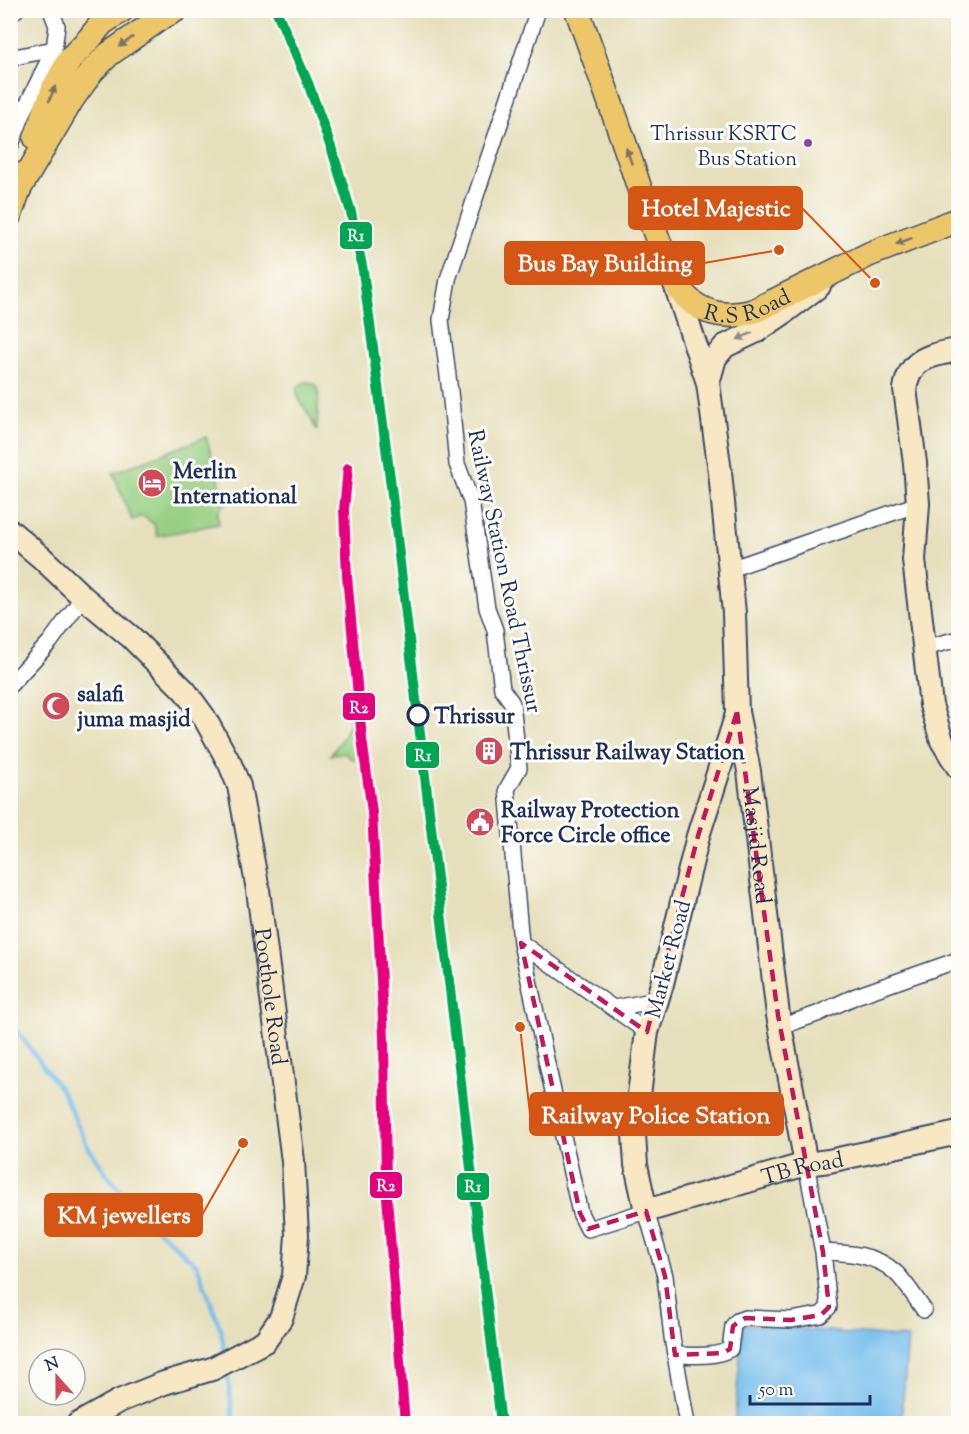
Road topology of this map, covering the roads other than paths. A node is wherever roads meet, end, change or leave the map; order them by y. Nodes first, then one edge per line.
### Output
1 (16, 10) edge
2 (51, 10) edge
3 (175, 10) edge
4 (538, 10) edge
5 (577, 10) edge
6 (10, 12) edge
7 (113, 15) edge
8 (54, 49) junction
9 (10, 58) edge
10 (10, 147) edge
11 (19, 189) junction
12 (10, 214) edge
13 (958, 220) edge
14 (844, 266) junction
15 (673, 280) junction
16 (958, 350) edge
17 (708, 383) junction
18 (918, 504) junction
19 (10, 531) edge
20 (730, 569) junction
21 (83, 597) junction
22 (958, 639) edge
23 (924, 648) junction
24 (10, 685) edge
25 (737, 712) junction
26 (950, 739) edge
27 (958, 767) edge
28 (521, 943) junction
29 (958, 960) edge
30 (658, 1000) junction
31 (614, 1008) junction
32 (780, 1027) junction
33 (647, 1032) junction
34 (958, 1133) edge
35 (806, 1164) junction
36 (646, 1210) junction
37 (823, 1252) junction
38 (924, 1310) dead end
39 (675, 1355) junction
40 (78, 1424) edge
41 (687, 1424) edge

1 - 6 street
2 - 8 street
3 -> 11 main road
4 - 28 street, Railway Station Road Thrissur
15 -> 5 main road, R.S Road
11 -> 7 main road
8 - 9 street
8 - 10 street
11 - 12 main road
13 -> 14 main road, R.S Road
14 - 15 main road, R.S Road
14 -> 17 street
15 - 17 street, Masjid Road
16 - 18 street
17 - 20 street, Masjid Road
18 - 20 street
18 - 23 street
19 - 21 street, Poothole Road
20 - 25 street, Masjid Road
21 - 24 street
21 - 40 street, Poothole Road
22 - 23 street
23 - 26 street
25 - 30 street, Market Road
25 - 32 street, Masjid Road
26 - 27 street
28 - 31 street
28 - 36 street, Railway Station Road Thrissur
29 - 32 street
30 - 31 street
30 - 33 street, Market Road
31 - 33 street
32 - 35 street, Masjid Road
33 - 36 street, Market Road
34 - 35 street, TB Road
35 - 36 street, TB Road
35 - 37 street
36 - 39 street
37 - 38 street
37 - 39 street
39 - 41 street

